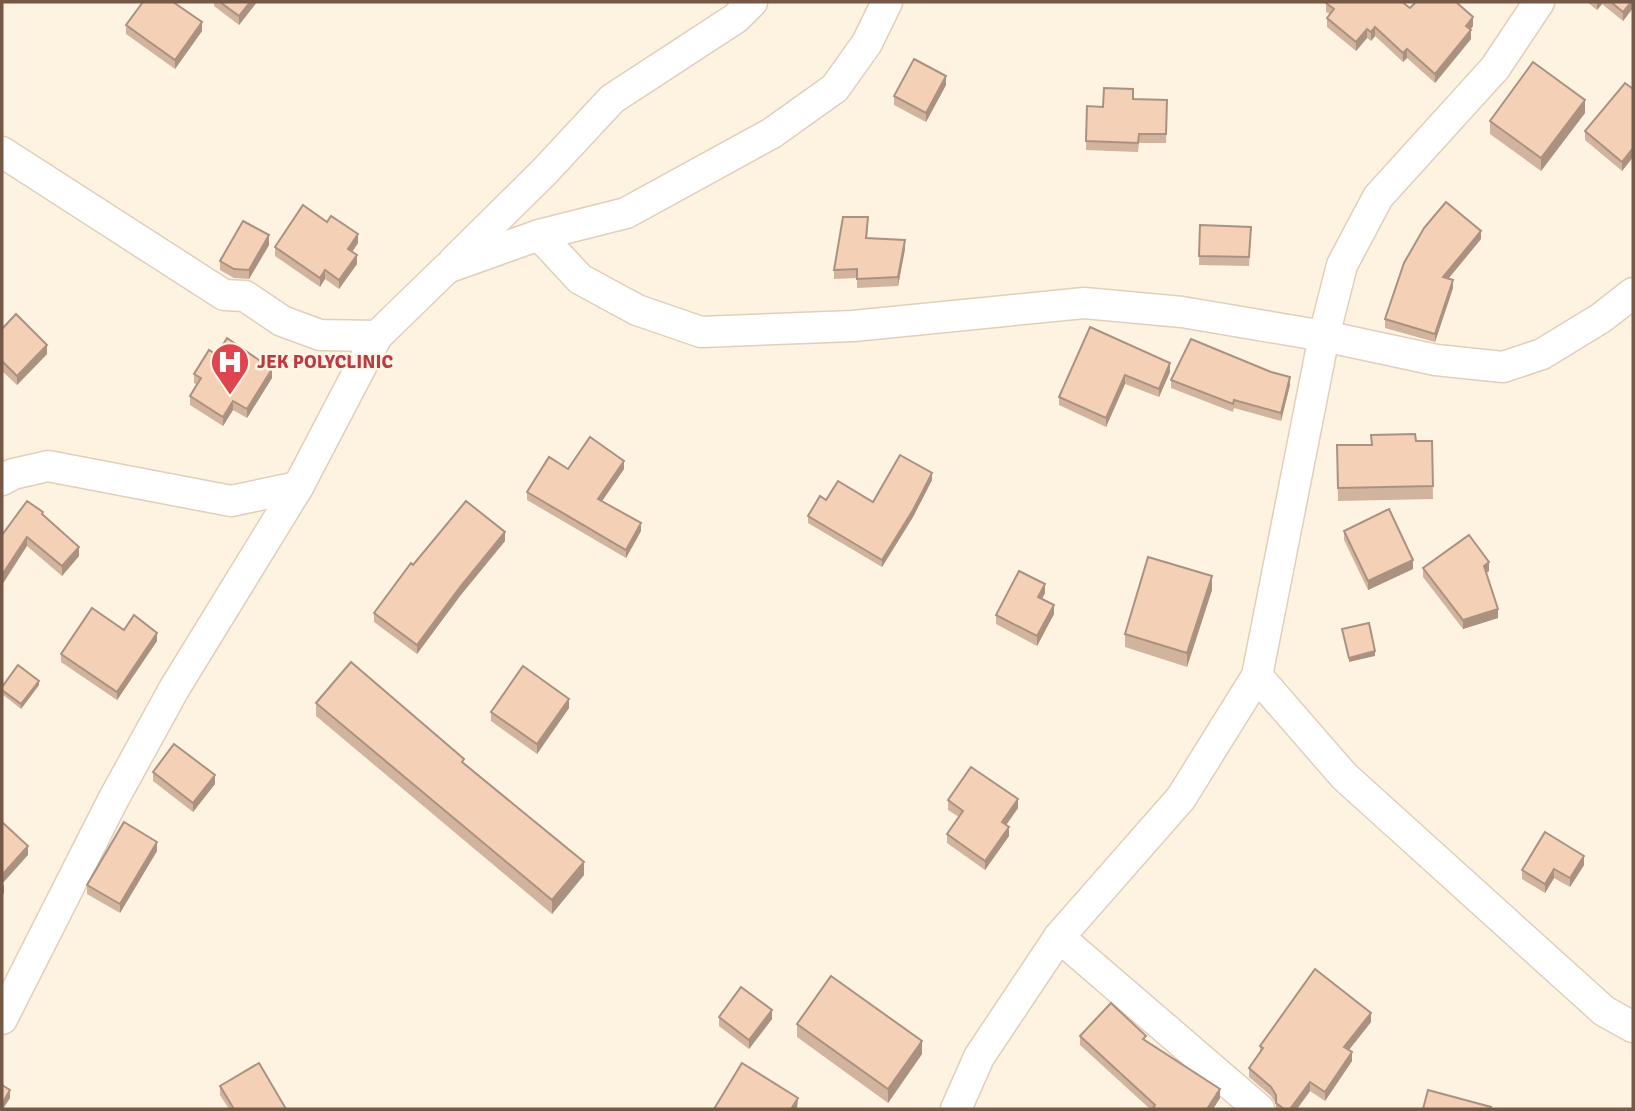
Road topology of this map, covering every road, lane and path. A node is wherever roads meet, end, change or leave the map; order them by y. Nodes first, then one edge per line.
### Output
1 (752, 2) edge
2 (887, 2) edge
3 (1539, 2) edge
4 (2, 152) edge
5 (539, 235) junction
6 (447, 268) junction
7 (1633, 293) edge
8 (377, 335) junction
9 (1324, 336) junction
10 (2, 480) edge
11 (298, 487) junction
12 (1257, 677) junction
13 (1059, 937) junction
14 (2, 1018) edge
15 (1633, 1027) edge
16 (956, 1109) edge
17 (1259, 1109) edge

1 - 6 street
2 - 5 street
3 - 9 street
4 - 8 street
5 - 6 street
5 - 9 street
6 - 8 street
7 - 9 street
8 - 11 street
9 - 12 street
10 - 11 street
11 - 14 street
12 - 13 street
12 - 15 street
13 - 16 street
13 - 17 street

